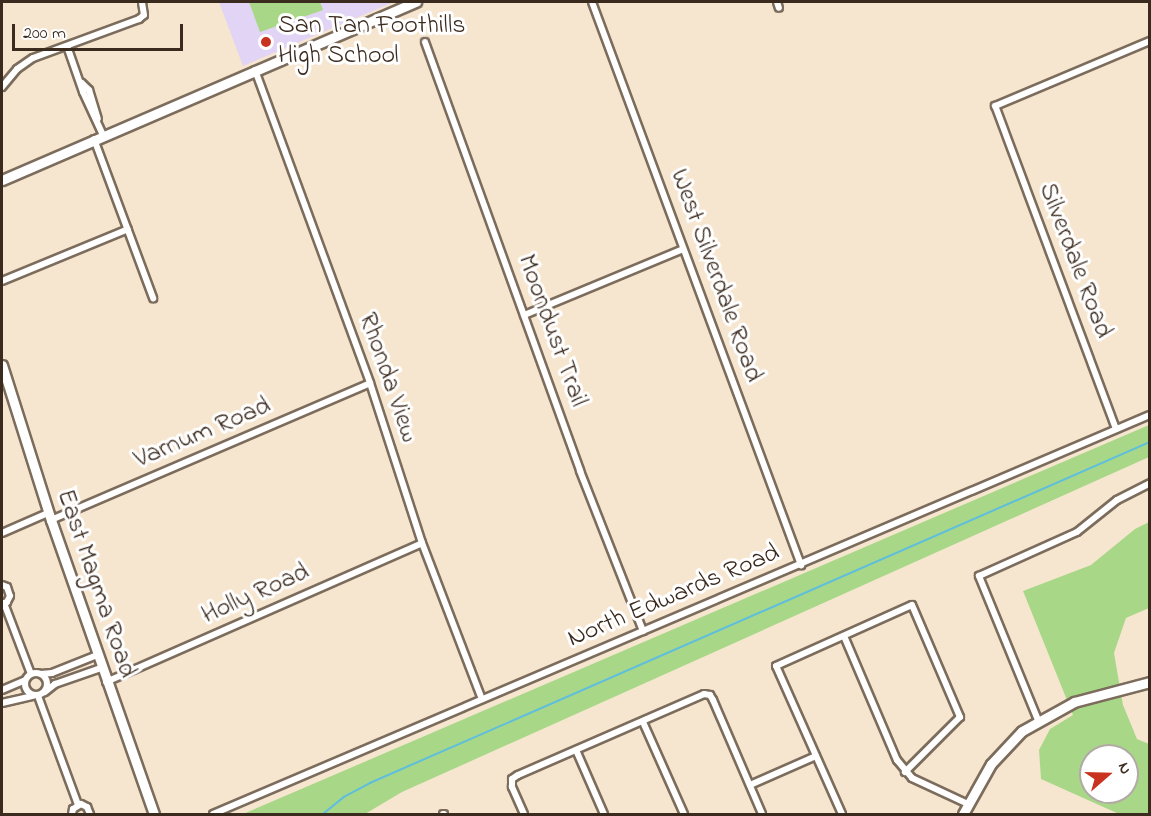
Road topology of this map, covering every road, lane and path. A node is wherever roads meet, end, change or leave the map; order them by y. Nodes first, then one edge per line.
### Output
1 (142, 2) edge
2 (416, 2) edge
3 (592, 2) edge
4 (1149, 41) edge
5 (425, 42) dead end
6 (67, 46) junction
7 (255, 70) junction
8 (2, 87) edge
9 (99, 137) junction
10 (2, 180) edge
11 (128, 229) junction
12 (684, 249) junction
13 (2, 281) edge
14 (153, 298) dead end
15 (524, 315) junction
16 (2, 365) edge
17 (370, 383) junction
18 (1149, 415) edge
19 (1116, 429) junction
20 (1149, 483) edge
21 (50, 516) junction
22 (2, 533) edge
23 (422, 543) junction
24 (801, 565) junction
25 (2, 585) edge
26 (3, 603) edge
27 (643, 631) junction
28 (844, 636) junction
29 (97, 655) junction
30 (101, 668) junction
31 (32, 676) junction
32 (106, 682) junction
33 (1149, 682) edge
34 (2, 690) edge
35 (39, 694) junction
36 (482, 699) junction
37 (2, 702) edge
38 (1038, 720) junction
39 (643, 722) junction
40 (576, 750) junction
41 (816, 756) junction
42 (905, 772) junction
43 (750, 785) junction
44 (968, 804) junction
45 (78, 805) junction
46 (72, 814) edge
47 (90, 814) edge
48 (154, 814) edge
49 (213, 814) edge
50 (524, 814) edge
51 (604, 814) edge
52 (684, 814) edge
53 (762, 814) edge
54 (842, 814) edge
55 (963, 814) edge

1 - 6 street
2 - 7 street
3 - 12 street, West Silverdale Road
4 - 19 street, Silverdale Road
5 - 15 street, Moondust Trail
6 - 8 street
6 - 9 street
7 - 9 street
7 - 17 street, Rhonda View
9 - 10 street
9 - 11 street
11 - 13 street
11 - 14 street
12 - 15 street
12 - 24 street, West Silverdale Road
15 - 27 street, Moondust Trail
16 - 21 street, East Magma Road
17 - 21 street, Varnum Road
17 - 23 street, Rhonda View
18 - 19 street, North Edwards Road
19 - 24 street, North Edwards Road
20 - 38 street
21 - 22 street, Varnum Road
21 - 29 street, East Magma Road
23 - 32 street, Holly Road
23 - 36 street, Rhonda View
24 - 27 street, North Edwards Road
25 - 26 street
26 - 31 street
27 - 36 street, North Edwards Road
28 - 41 street
28 - 42 street
28 - 42 street
29 - 30 street, East Magma Road
29 - 31 street
30 - 32 street, East Magma Road
30 - 35 street
31 - 34 street
31 - 35 street
31 - 35 street
32 - 48 street, East Magma Road
33 - 38 street
35 - 37 street
35 - 45 street
36 - 49 street, North Edwards Road
38 - 44 street
39 - 40 street
39 - 43 street
39 - 52 street
40 - 50 street
40 - 51 street
41 - 43 street
41 - 54 street
42 - 44 street
43 - 53 street
44 - 55 street
45 - 46 street
45 - 47 street

